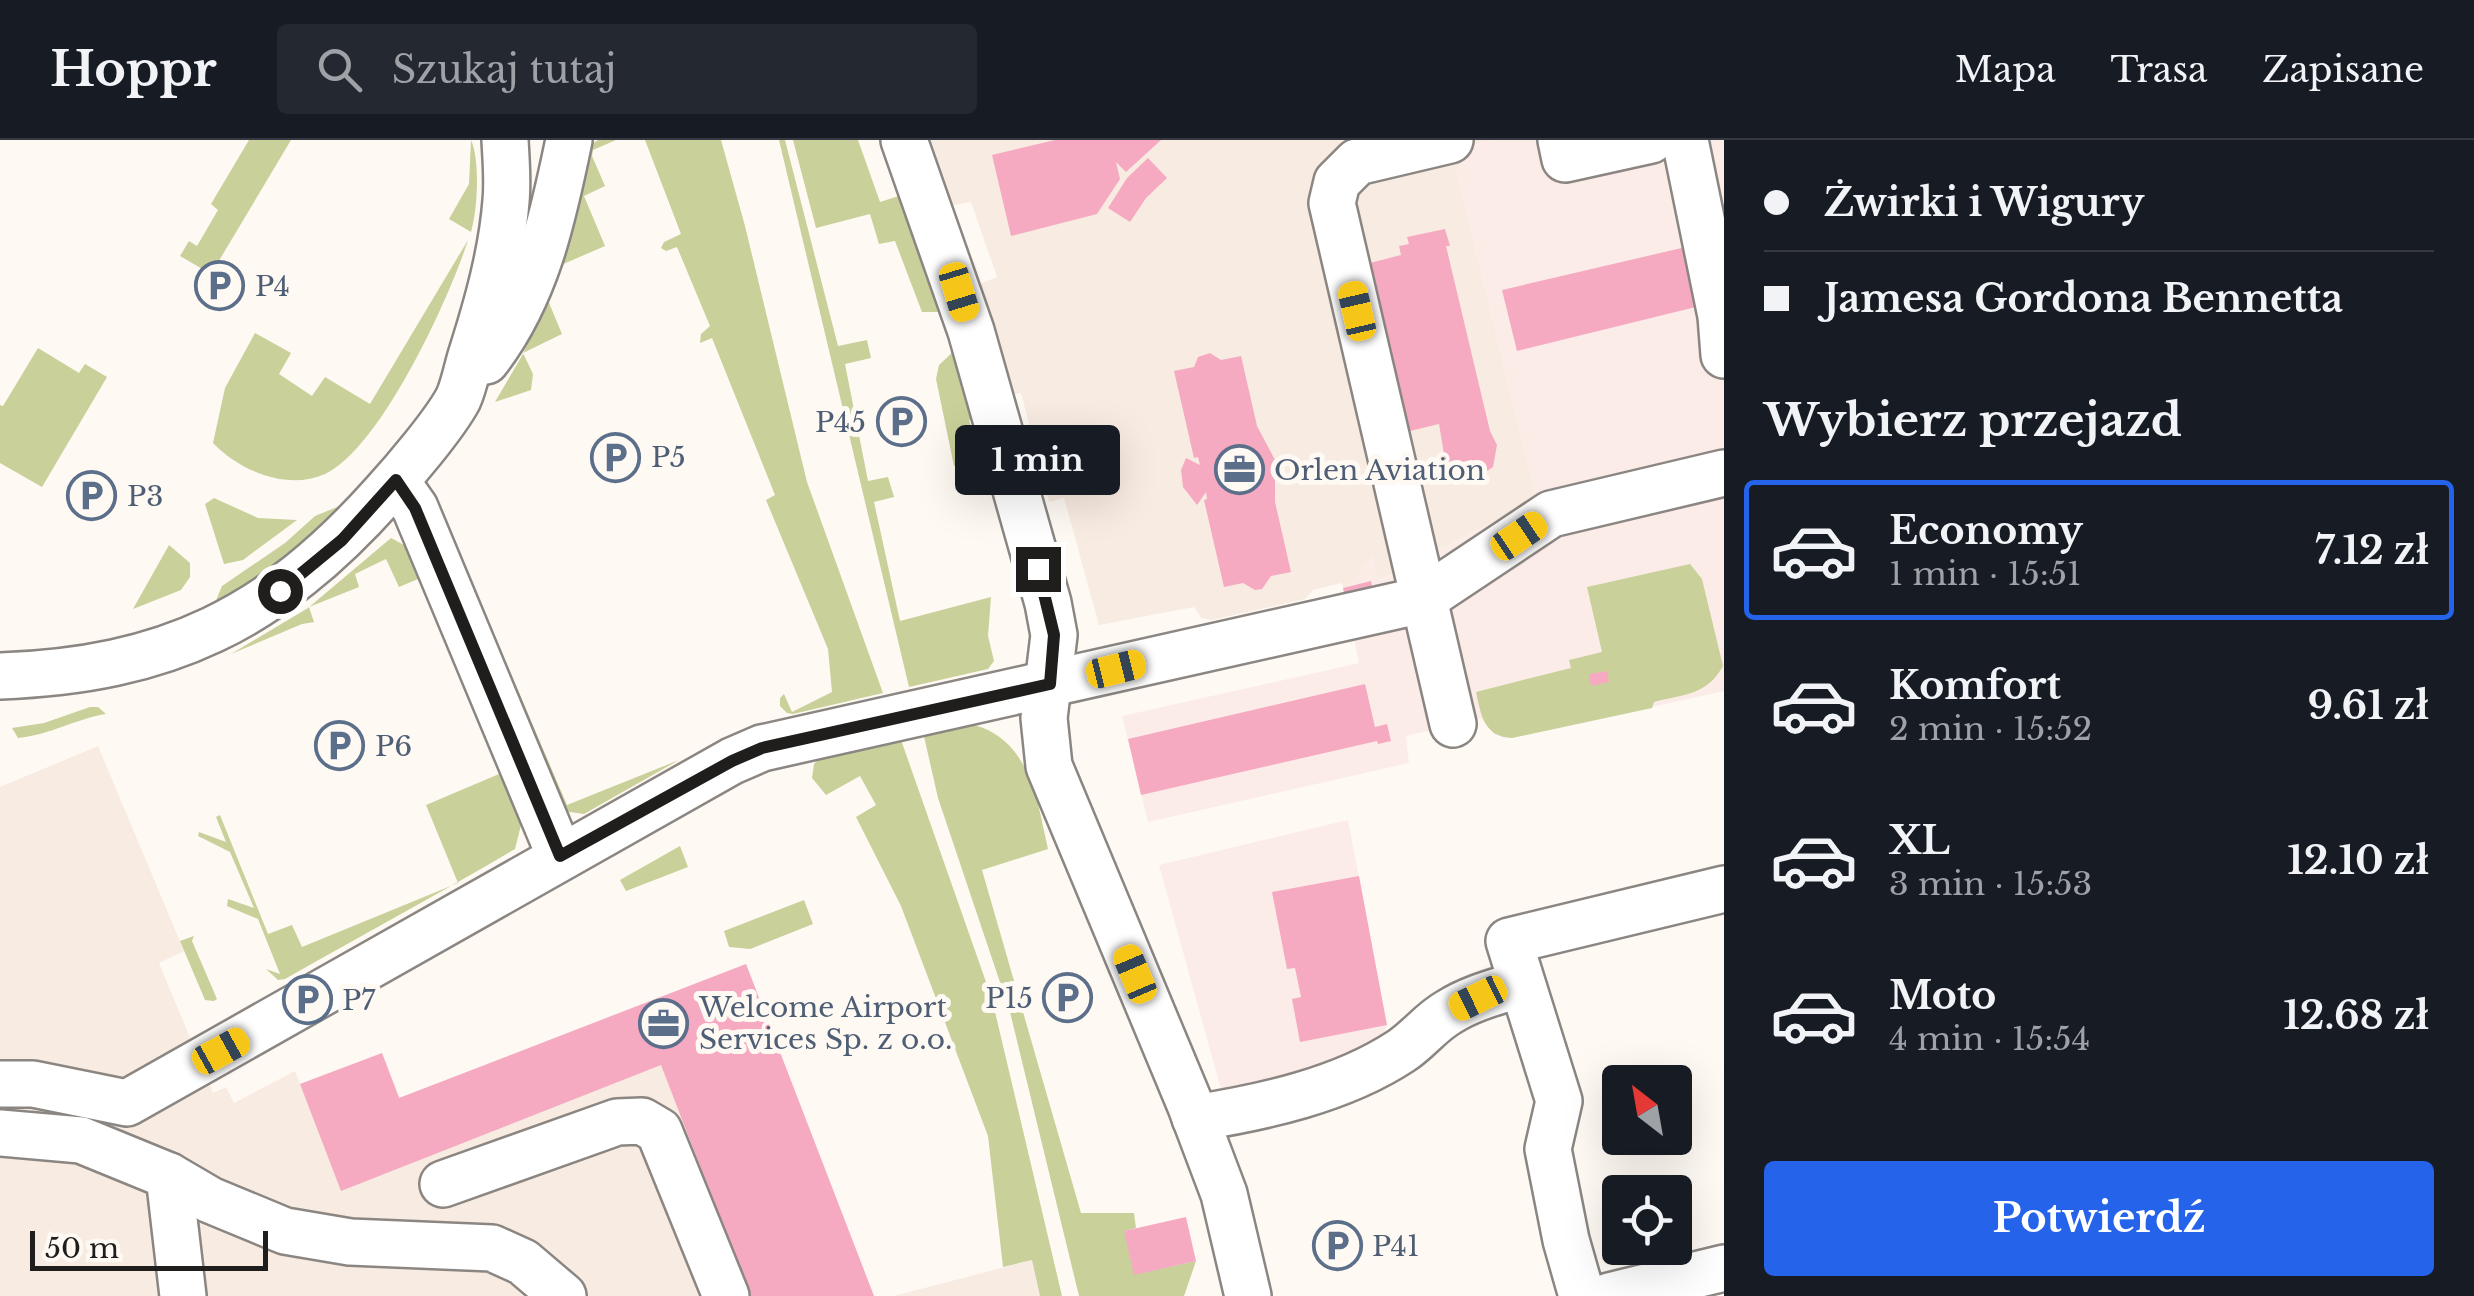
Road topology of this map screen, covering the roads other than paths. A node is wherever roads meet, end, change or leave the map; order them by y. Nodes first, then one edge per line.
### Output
1 (505, 140) edge
2 (570, 140) edge
3 (904, 140) edge
4 (1450, 140) edge
5 (1561, 140) edge
6 (1651, 140) edge
7 (1686, 140) edge
8 (1723, 329) edge
9 (458, 399) junction
10 (1724, 473) edge
11 (396, 480) junction
12 (1422, 600) junction
13 (0, 676) edge
14 (1050, 684) junction
15 (1453, 724) dead end
16 (560, 856) junction
17 (1724, 889) edge
18 (1521, 984) junction
19 (0, 1084) edge
20 (1195, 1118) junction
21 (0, 1133) edge
22 (169, 1176) junction
23 (443, 1184) dead end
24 (1724, 1268) edge
25 (183, 1296) edge
26 (563, 1296) edge
27 (726, 1296) edge
28 (1248, 1296) edge
29 (1582, 1296) edge
30 (1609, 1296) edge

1 - 9 street
2 - 9 street
3 - 14 street
4 - 12 street
5 - 6 street
7 - 8 street
9 - 11 street
10 - 12 street
11 - 13 street
11 - 16 street
12 - 14 street
12 - 15 street
14 - 16 street
14 - 20 street
16 - 19 street
17 - 18 street
18 - 20 street
18 - 29 street
20 - 28 street
21 - 22 street
22 - 25 street
22 - 26 street
23 - 27 street
24 - 30 street

